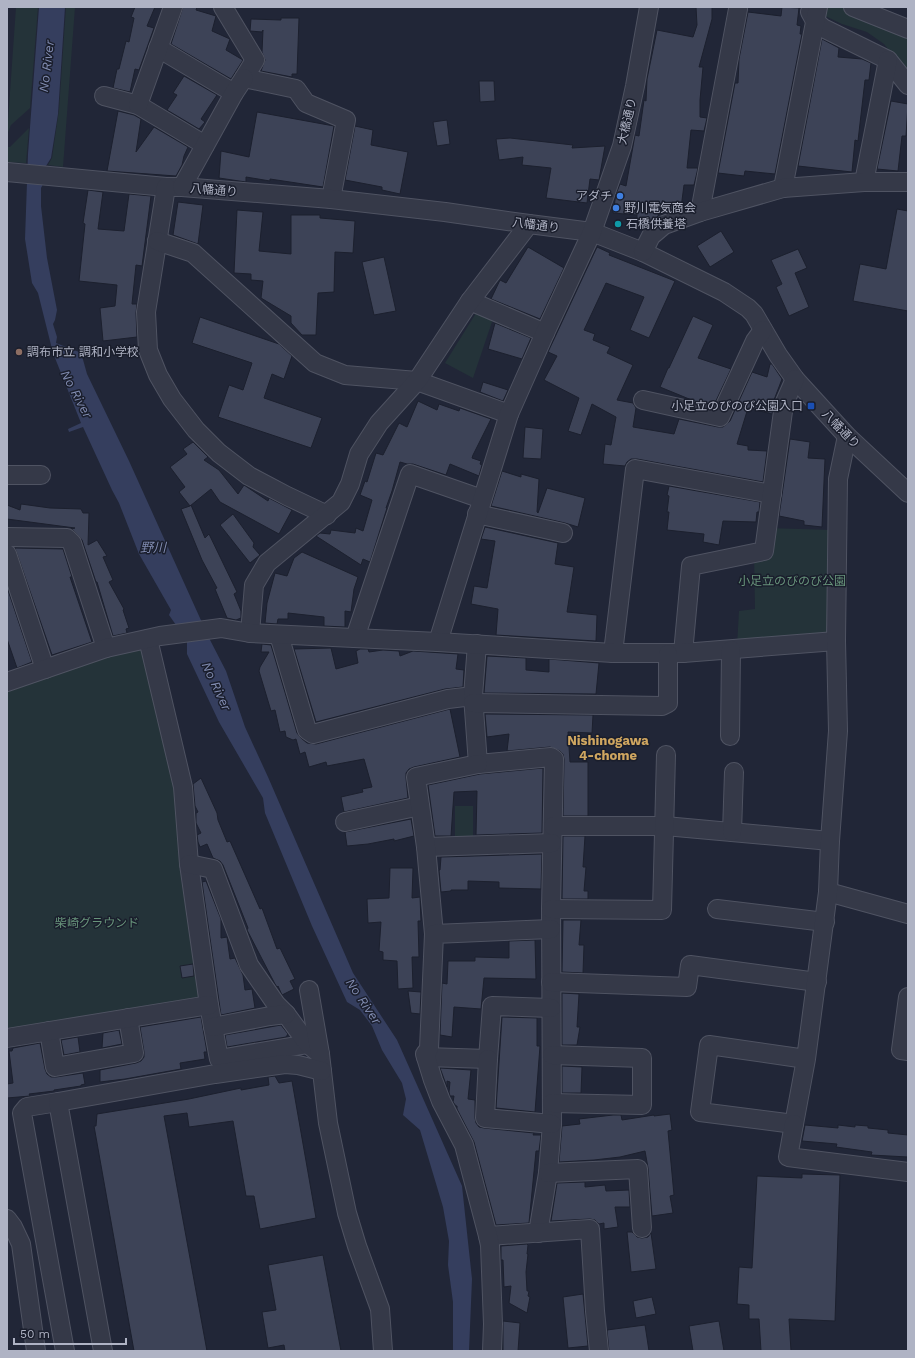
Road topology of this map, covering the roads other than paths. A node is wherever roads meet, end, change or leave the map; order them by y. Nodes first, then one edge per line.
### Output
1 (173, 7) edge
2 (223, 7) edge
3 (649, 7) edge
4 (854, 7) edge
5 (739, 8) edge
6 (814, 12) edge
7 (900, 20) edge
8 (158, 48) junction
9 (888, 60) junction
10 (244, 78) junction
11 (908, 85) edge
12 (234, 93) junction
13 (104, 96) dead end
14 (138, 105) junction
15 (205, 145) junction
16 (7, 172) edge
17 (864, 182) junction
18 (908, 182) edge
19 (174, 187) junction
20 (783, 188) junction
21 (331, 199) junction
22 (700, 212) junction
23 (529, 224) junction
24 (592, 232) junction
25 (157, 241) junction
26 (643, 252) junction
27 (470, 301) junction
28 (763, 330) junction
29 (545, 333) junction
30 (795, 379) junction
31 (417, 381) junction
32 (643, 400) dead end
33 (510, 414) junction
34 (847, 436) junction
35 (7, 475) edge
36 (41, 475) dead end
37 (908, 493) edge
38 (772, 494) junction
39 (480, 506) junction
40 (327, 515) junction
41 (563, 532) dead end
42 (7, 537) edge
43 (7, 554) edge
44 (250, 633) junction
45 (279, 635) junction
46 (154, 637) junction
47 (355, 638) junction
48 (438, 642) junction
49 (836, 642) junction
50 (477, 644) junction
51 (106, 648) junction
52 (731, 650) junction
53 (613, 653) junction
54 (676, 653) junction
55 (45, 669) junction
56 (7, 682) edge
57 (473, 699) junction
58 (730, 736) dead end
59 (666, 755) dead end
60 (478, 764) junction
61 (734, 772) dead end
62 (420, 806) junction
63 (345, 822) dead end
64 (665, 826) junction
65 (732, 832) junction
66 (552, 834) junction
67 (830, 841) junction
68 (426, 848) junction
69 (189, 864) junction
70 (828, 892) junction
71 (551, 909) junction
72 (717, 909) dead end
73 (908, 914) edge
74 (825, 922) junction
75 (551, 929) junction
76 (434, 934) junction
77 (551, 982) junction
78 (817, 982) junction
79 (309, 990) dead end
80 (908, 997) edge
81 (209, 1005) junction
82 (551, 1008) junction
83 (286, 1014) junction
84 (128, 1018) junction
85 (213, 1027) junction
86 (49, 1031) junction
87 (7, 1038) edge
88 (908, 1051) edge
89 (552, 1055) junction
90 (317, 1057) junction
91 (426, 1057) junction
92 (488, 1059) junction
93 (806, 1059) junction
94 (58, 1102) junction
95 (552, 1104) junction
96 (552, 1124) junction
97 (794, 1124) junction
98 (908, 1172) edge
99 (548, 1173) junction
100 (7, 1219) edge
101 (642, 1228) dead end
102 (538, 1233) junction
103 (488, 1236) junction
104 (36, 1351) edge
105 (65, 1351) edge
106 (103, 1351) edge
107 (382, 1351) edge
108 (492, 1351) edge
109 (599, 1351) edge

1 - 8 street
2 - 10 street
3 - 24 street, 大橋通り
4 - 7 street
5 - 22 street
6 - 9 street
6 - 20 street
8 - 12 street
8 - 14 street
9 - 11 street
9 - 17 street
10 - 12 street
10 - 21 street
12 - 15 street
13 - 14 street
14 - 15 street
15 - 19 street
16 - 19 street, 八幡通り
17 - 18 street
17 - 20 street
19 - 21 street, 八幡通り
19 - 25 street
20 - 22 street
21 - 23 street, 八幡通り
22 - 26 street
23 - 24 street, 八幡通り
23 - 27 street
24 - 26 street, 八幡通り
24 - 29 street, 大橋通り
25 - 31 street
25 - 40 street
26 - 28 street, 八幡通り
27 - 29 street
27 - 31 street
28 - 30 street, 八幡通り
28 - 32 street
29 - 33 street, 大橋通り
30 - 34 street, 八幡通り
30 - 38 street
31 - 33 street
31 - 40 street
33 - 39 street, 大橋通り
34 - 37 street, 八幡通り
34 - 49 street
35 - 36 street
38 - 53 street
38 - 54 street
39 - 41 street
39 - 47 street
39 - 48 street, 大橋通り
40 - 44 street
42 - 51 street
43 - 55 street
44 - 45 street
44 - 46 street
45 - 47 street
45 - 57 street
46 - 51 street
46 - 69 street
47 - 48 street
48 - 50 street
49 - 52 street
49 - 67 street
50 - 53 street
50 - 57 street
51 - 55 street
52 - 54 street
52 - 58 street
53 - 54 street
54 - 57 street
55 - 56 street
57 - 60 street
59 - 64 street
60 - 62 street
60 - 66 street
61 - 65 street
62 - 63 street
62 - 68 street
64 - 65 street
64 - 66 street
64 - 71 street
65 - 67 street
66 - 68 street
66 - 71 street
67 - 70 street
68 - 76 street
69 - 81 street
69 - 83 street
70 - 73 street
70 - 74 street
71 - 75 street
72 - 74 street
74 - 78 street
75 - 76 street
75 - 77 street
76 - 91 street
77 - 78 street
77 - 82 street
78 - 93 street
79 - 90 street
80 - 88 street
81 - 84 street
81 - 85 street
82 - 89 street
82 - 92 street
83 - 85 street
83 - 90 street
84 - 86 street
84 - 86 street
85 - 90 street
86 - 87 street
89 - 95 street
89 - 95 street
90 - 94 street
90 - 107 street
91 - 92 street
91 - 103 street
92 - 96 street
93 - 97 street
93 - 97 street
94 - 105 street
94 - 106 street
95 - 96 street
96 - 99 street
97 - 98 street
99 - 101 street
99 - 102 street
100 - 104 street
102 - 103 street
102 - 109 street
103 - 108 street

